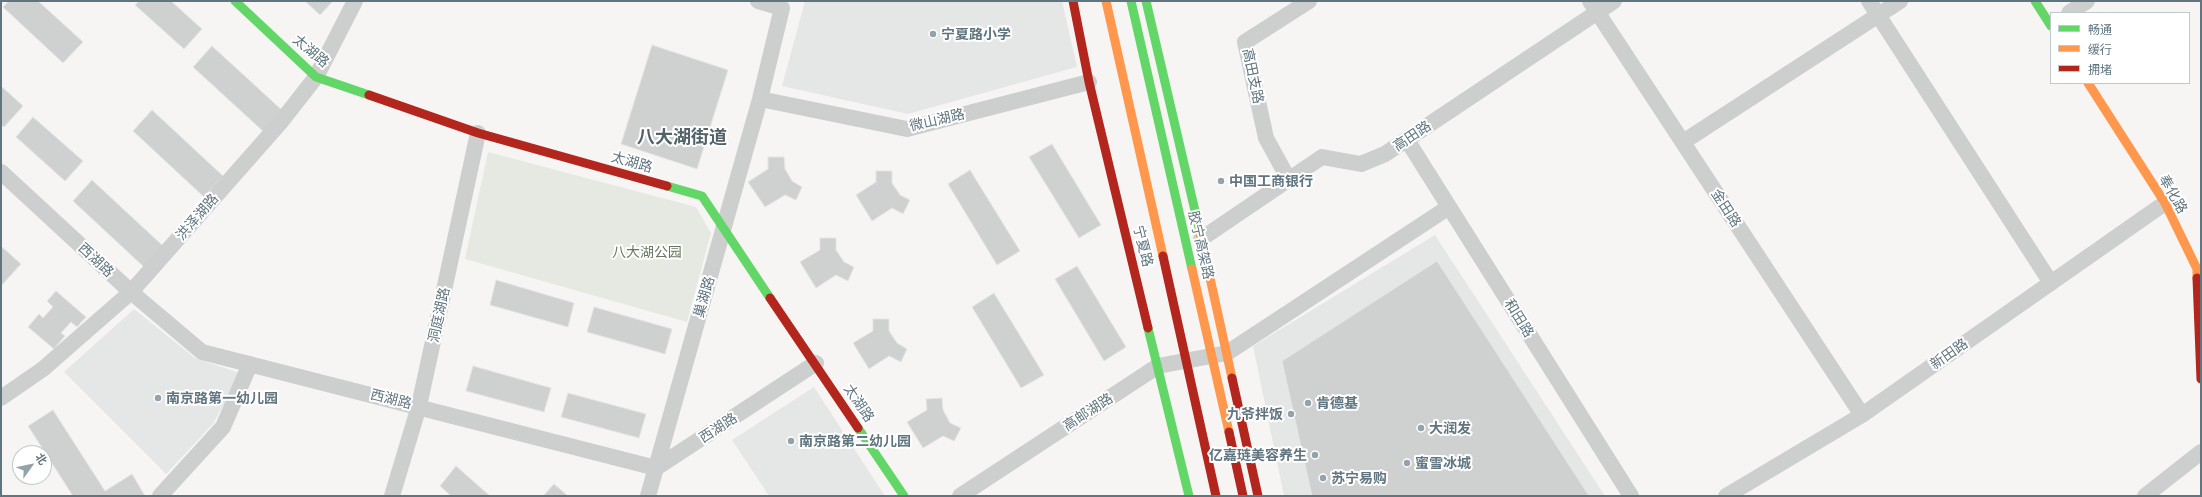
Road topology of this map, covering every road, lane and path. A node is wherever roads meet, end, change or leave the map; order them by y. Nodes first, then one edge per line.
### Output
1 (235, 1) edge
2 (355, 1) edge
3 (758, 1) edge
4 (1073, 1) edge
5 (1106, 1) edge
6 (1131, 1) edge
7 (1146, 1) edge
8 (1309, 1) edge
9 (1614, 1) edge
10 (1869, 1) edge
11 (1900, 1) edge
12 (2035, 1) edge
13 (2087, 1) edge
14 (1594, 6) edge
15 (2070, 12) edge
16 (1878, 15) junction
17 (2050, 24) edge
18 (316, 77) junction
19 (1089, 82) junction
20 (2089, 84) edge
21 (760, 99) junction
22 (478, 133) junction
23 (1406, 140) junction
24 (1683, 142) junction
25 (1, 172) edge
26 (1289, 180) junction
27 (2165, 203) junction
28 (1449, 207) junction
29 (724, 227) junction
30 (1201, 239) junction
31 (2051, 282) junction
32 (131, 292) junction
33 (1226, 353) junction
34 (816, 363) junction
35 (250, 364) junction
36 (1158, 366) junction
37 (2201, 379) edge
38 (1, 398) edge
39 (419, 406) junction
40 (1862, 415) junction
41 (2201, 452) edge
42 (656, 468) junction
43 (160, 496) edge
44 (392, 496) edge
45 (648, 496) edge
46 (904, 496) edge
47 (960, 496) edge
48 (1189, 496) edge
49 (1216, 496) edge
50 (1243, 496) edge
51 (1258, 496) edge
52 (1631, 496) edge
53 (1726, 496) edge
54 (2144, 496) edge

1 - 18 main road, 太湖路
2 - 18 street, 洪泽湖路
3 - 21 street, 巢湖路
4 - 19 main road, 宁夏路
5 - 49 main road
6 - 50 main road, 胶宁高架路
7 - 30 main road
8 - 26 street, 高田支路
9 - 14 street, 高田路
10 - 16 street
11 - 16 street
12 - 17 main road
13 - 15 street
14 - 23 street, 高田路
14 - 24 street, 金田路
16 - 24 street
16 - 31 street
18 - 22 main road, 太湖路
18 - 32 street, 洪泽湖路
19 - 21 street, 微山湖路
19 - 36 main road, 宁夏路
20 - 27 main road, 奉化路
21 - 29 street, 巢湖路
22 - 29 main road, 太湖路
22 - 39 street, 洞庭湖路
23 - 26 street, 高田路
23 - 28 street, 和田路
24 - 40 street, 金田路
25 - 32 street, 西湖路
26 - 30 street, 高田路
27 - 31 street, 新田路
27 - 37 main road, 奉化路
28 - 33 street
28 - 52 street, 和田路
29 - 34 main road, 太湖路
29 - 42 street, 巢湖路
30 - 33 main road
31 - 40 street, 新田路
32 - 35 street, 西湖路
32 - 38 street, 洪泽湖路
33 - 36 street, 高邮湖路
33 - 51 main road
34 - 42 street, 西湖路
34 - 46 main road, 太湖路
35 - 39 street, 西湖路
35 - 43 street
36 - 47 street, 高邮湖路
36 - 48 main road, 宁夏路
39 - 42 street, 西湖路
39 - 44 street, 洞庭湖路
40 - 53 street, 新田路
41 - 54 street
42 - 45 street, 巢湖路

